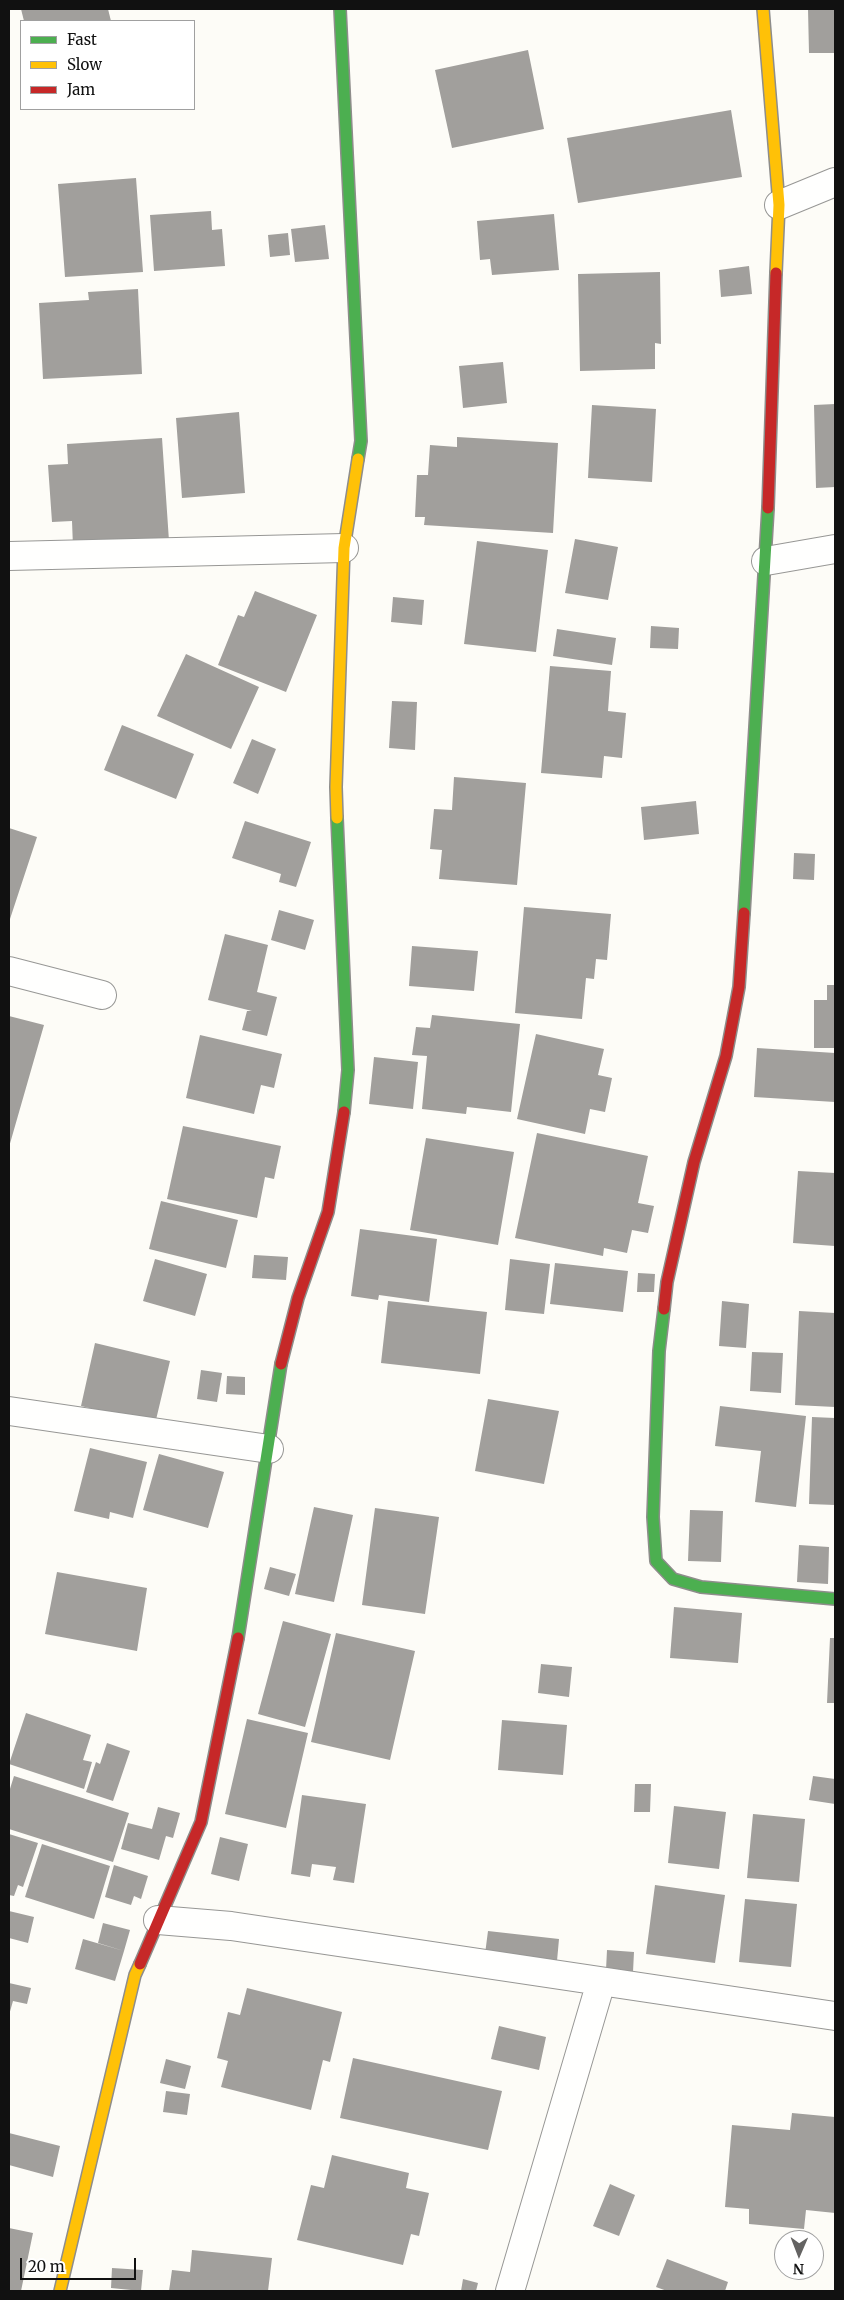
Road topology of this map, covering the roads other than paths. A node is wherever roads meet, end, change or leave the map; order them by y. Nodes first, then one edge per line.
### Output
1 (340, 9) edge
2 (763, 9) edge
3 (835, 182) edge
4 (779, 205) junction
5 (344, 548) junction
6 (835, 549) edge
7 (9, 556) edge
8 (766, 561) junction
9 (9, 971) edge
10 (102, 995) dead end
11 (9, 1411) edge
12 (269, 1449) junction
13 (835, 1599) edge
14 (158, 1920) junction
15 (601, 1982) junction
16 (835, 2016) edge
17 (60, 2291) edge
18 (510, 2291) edge

1 - 5 street
2 - 4 street
3 - 4 street
4 - 8 street
5 - 7 street
5 - 12 street
6 - 8 street
8 - 13 street
9 - 10 street
11 - 12 street
12 - 14 street
14 - 15 street
14 - 17 street
15 - 16 street
15 - 18 street

